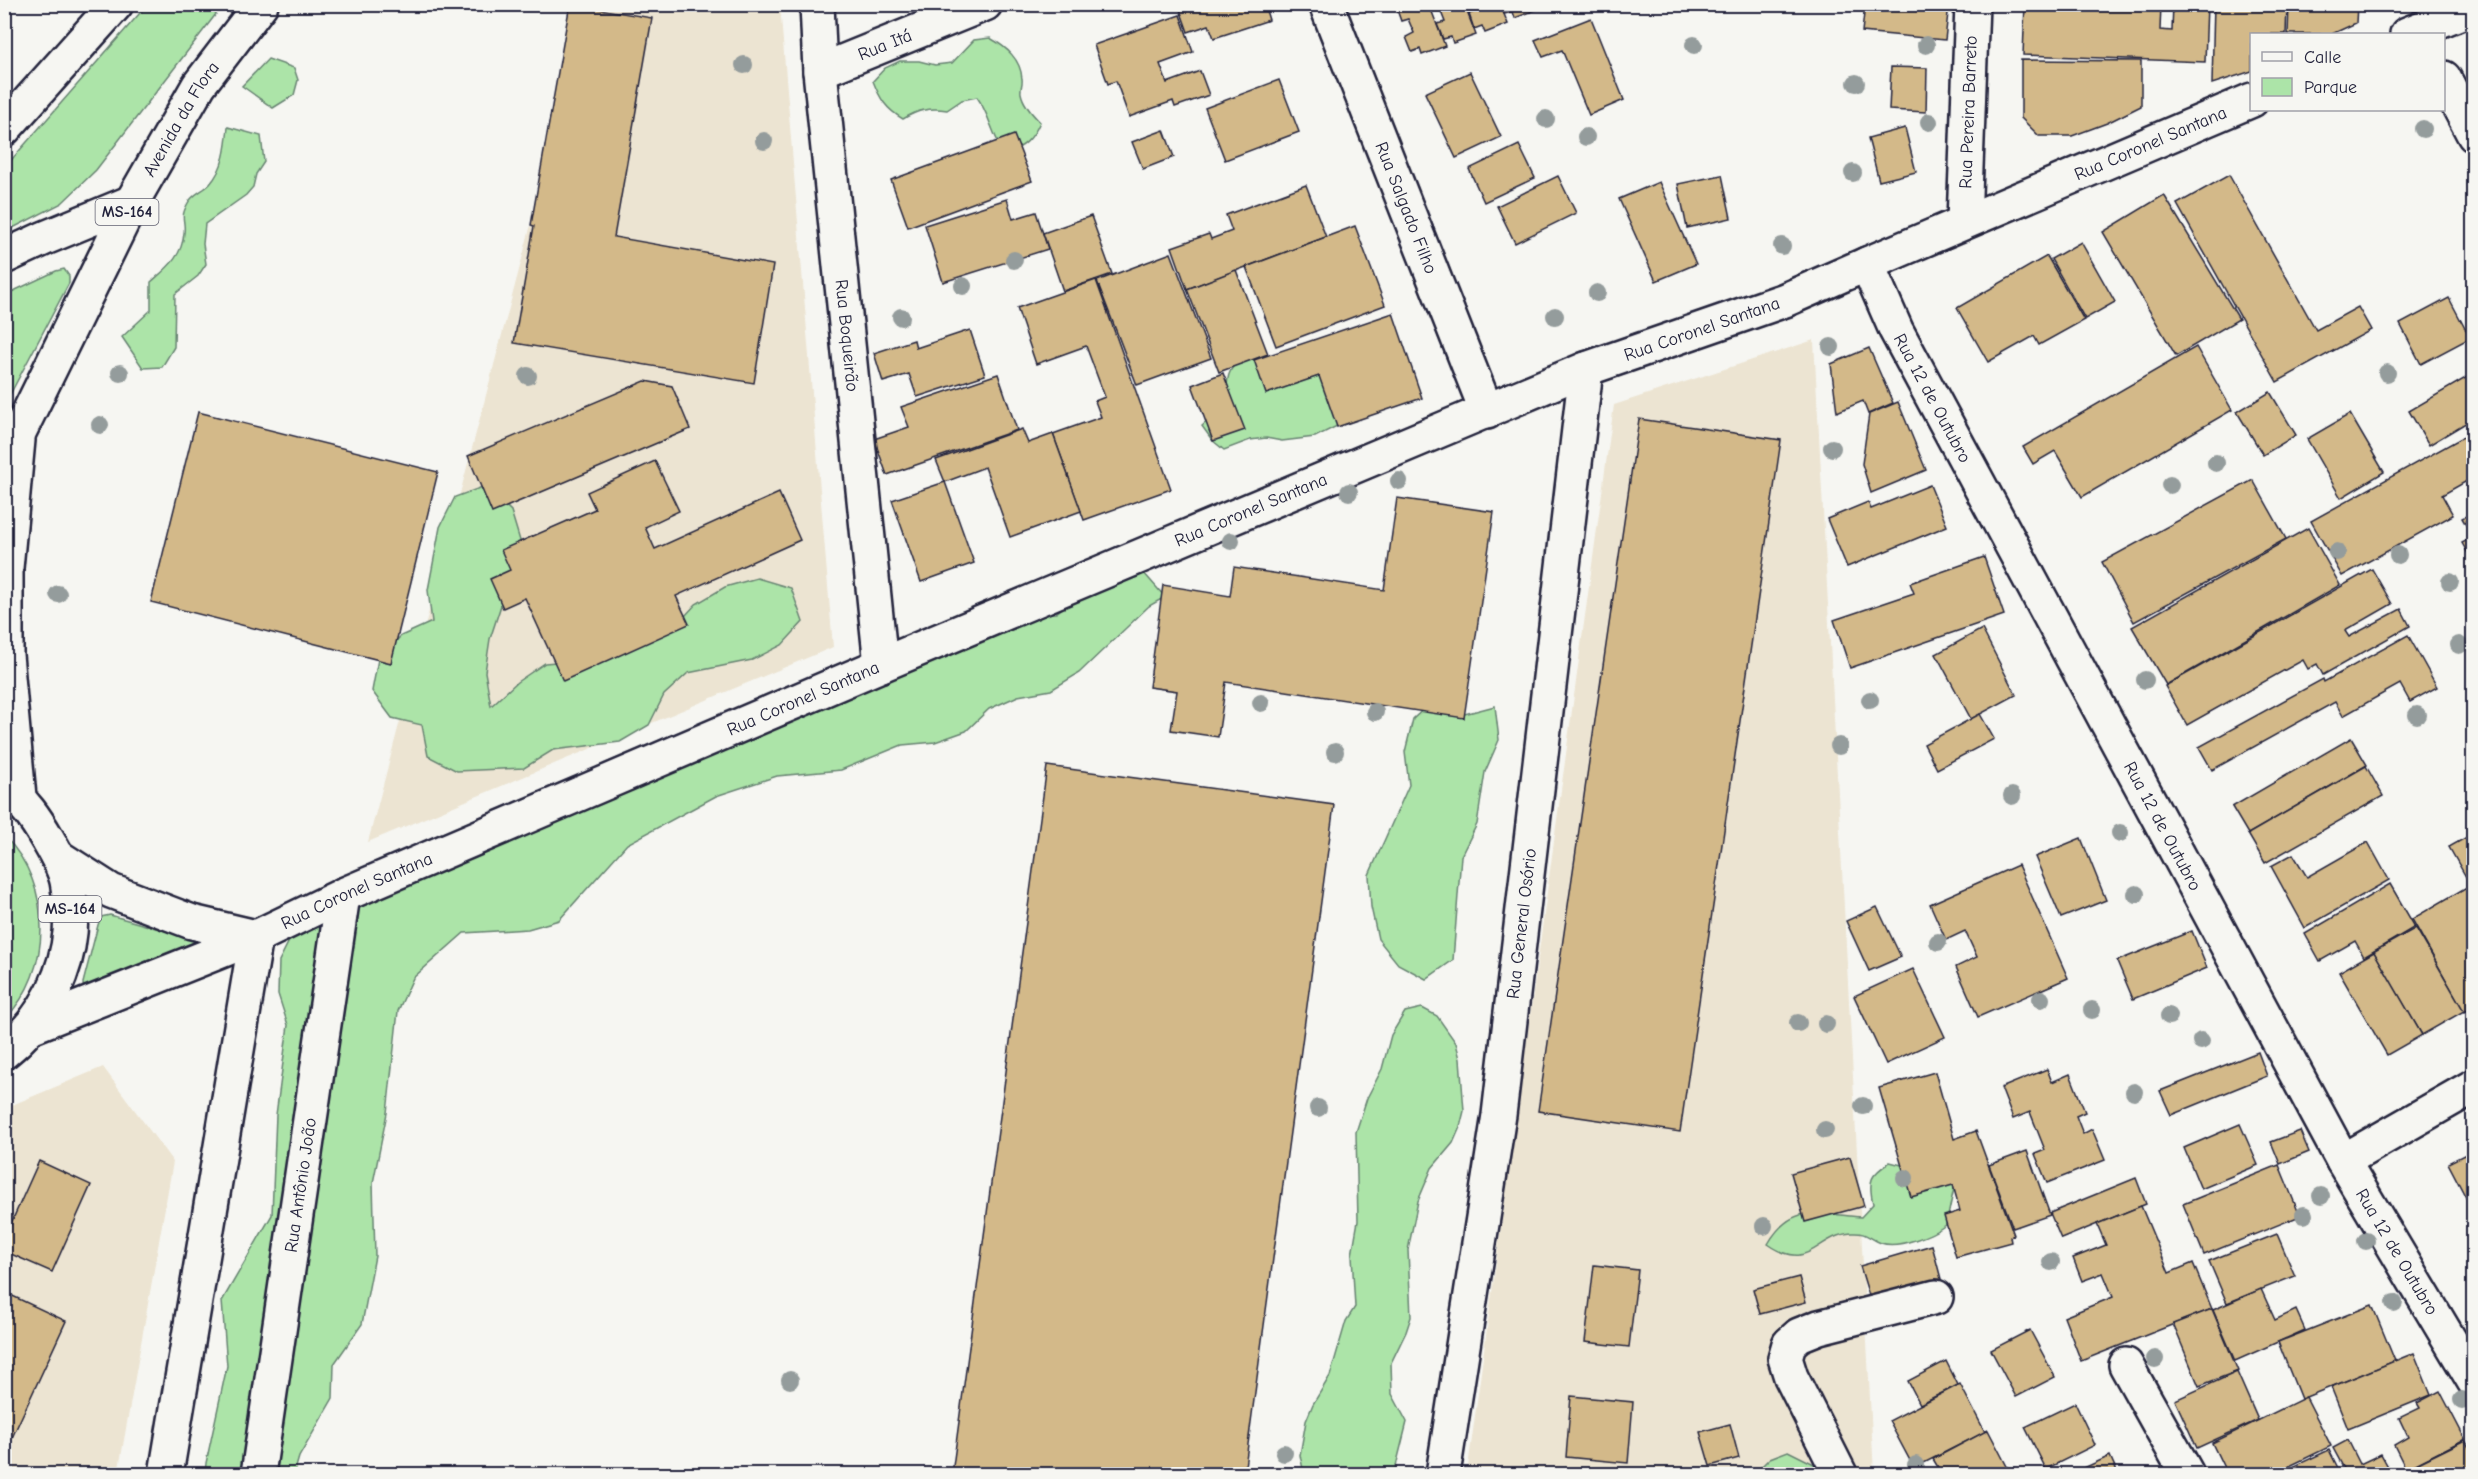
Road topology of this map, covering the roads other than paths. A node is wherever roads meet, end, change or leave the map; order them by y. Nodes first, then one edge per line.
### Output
1 (116, 4) edge
2 (261, 4) edge
3 (817, 4) edge
4 (985, 4) edge
5 (1326, 4) edge
6 (1972, 4) edge
7 (2474, 8) edge
8 (2416, 33) edge
9 (820, 71) junction
10 (2445, 80) edge
11 (2250, 101) edge
12 (4, 129) edge
13 (2474, 135) edge
14 (132, 202) junction
15 (1964, 222) junction
16 (4, 257) edge
17 (1867, 264) junction
18 (1586, 369) junction
19 (1487, 412) junction
20 (11, 449) edge
21 (880, 665) junction
22 (12, 792) edge
23 (58, 856) junction
24 (344, 895) junction
25 (256, 937) junction
26 (33, 1026) junction
27 (4, 1052) edge
28 (2474, 1086) edge
29 (2343, 1161) junction
30 (1936, 1297) dead end
31 (2126, 1365) dead end
32 (2474, 1381) edge
33 (166, 1474) edge
34 (258, 1474) edge
35 (1443, 1474) edge
36 (1840, 1474) edge
37 (2187, 1474) edge

1 - 12 main road
2 - 14 main road, Avenida da Flora / MS-164
3 - 9 main road, Rua Boqueirão
4 - 9 main road, Rua Itá
5 - 19 main road, Rua Salgado Filho
6 - 15 main road, Rua Pereira Barreto
7 - 8 main road
9 - 21 main road, Rua Boqueirão
10 - 13 main road
11 - 15 main road, Rua Coronel Santana
14 - 16 main road
14 - 20 main road, Avenida da Flora / MS-164
15 - 17 main road, Rua Coronel Santana
17 - 18 main road, Rua Coronel Santana
17 - 29 main road, Rua 12 de Outubro
18 - 19 main road, Rua Coronel Santana
18 - 35 main road, Rua General Osório
19 - 21 main road, Rua Coronel Santana
20 - 22 main road, Avenida da Flora / MS-164
21 - 24 main road, Rua Coronel Santana
22 - 23 main road, MS-164
23 - 25 main road
23 - 26 main road, MS-164
24 - 25 main road, Rua Coronel Santana
24 - 34 main road, Rua Antônio João
25 - 26 main road, Rua Coronel Santana
25 - 33 main road
26 - 27 main road, MS-164
28 - 29 main road
29 - 32 main road, Rua 12 de Outubro
30 - 36 main road
31 - 37 main road

